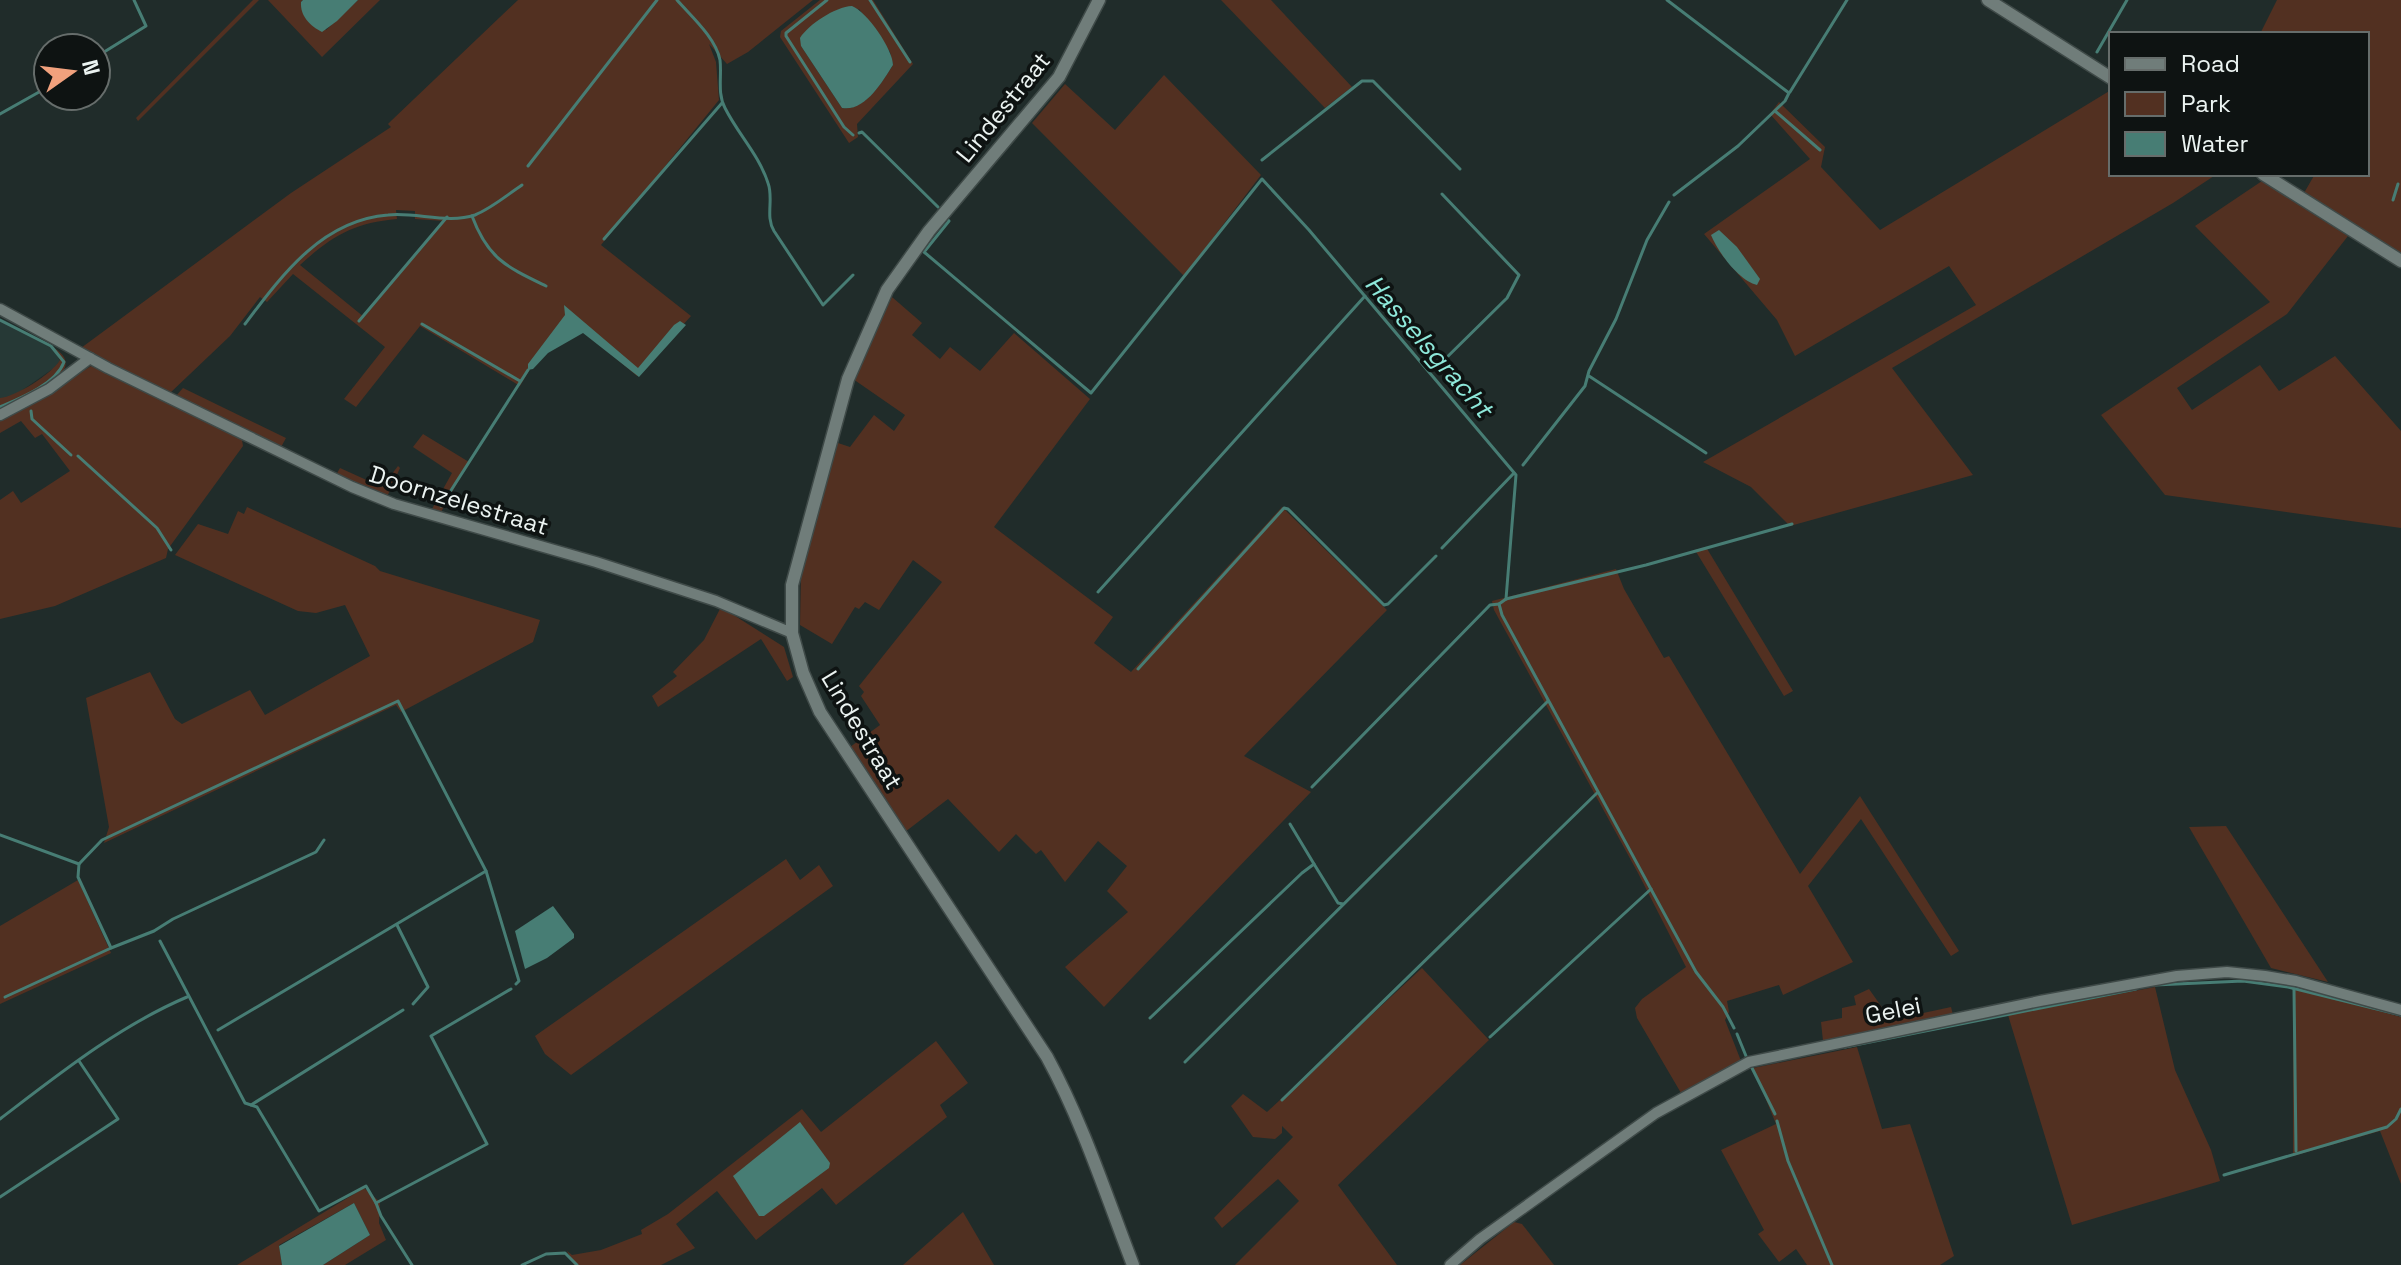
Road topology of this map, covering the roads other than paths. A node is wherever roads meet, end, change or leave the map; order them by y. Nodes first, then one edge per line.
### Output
1 (1099, 0) edge
2 (1988, 0) edge
3 (2109, 77) edge
4 (2266, 176) edge
5 (2401, 261) edge
6 (0, 309) edge
7 (67, 347) junction
8 (90, 358) junction
9 (70, 373) junction
10 (0, 415) edge
11 (792, 633) junction
12 (2401, 1010) edge
13 (1133, 1265) edge
14 (1450, 1265) edge

1 - 11 street, Lindestraat
2 - 3 street
4 - 5 street
6 - 7 street, Doornzelestraat
7 - 8 street, Doornzelestraat
7 - 9 street
8 - 9 street
8 - 11 street, Doornzelestraat
9 - 10 street
11 - 13 street, Lindestraat
12 - 14 street, Gelei

